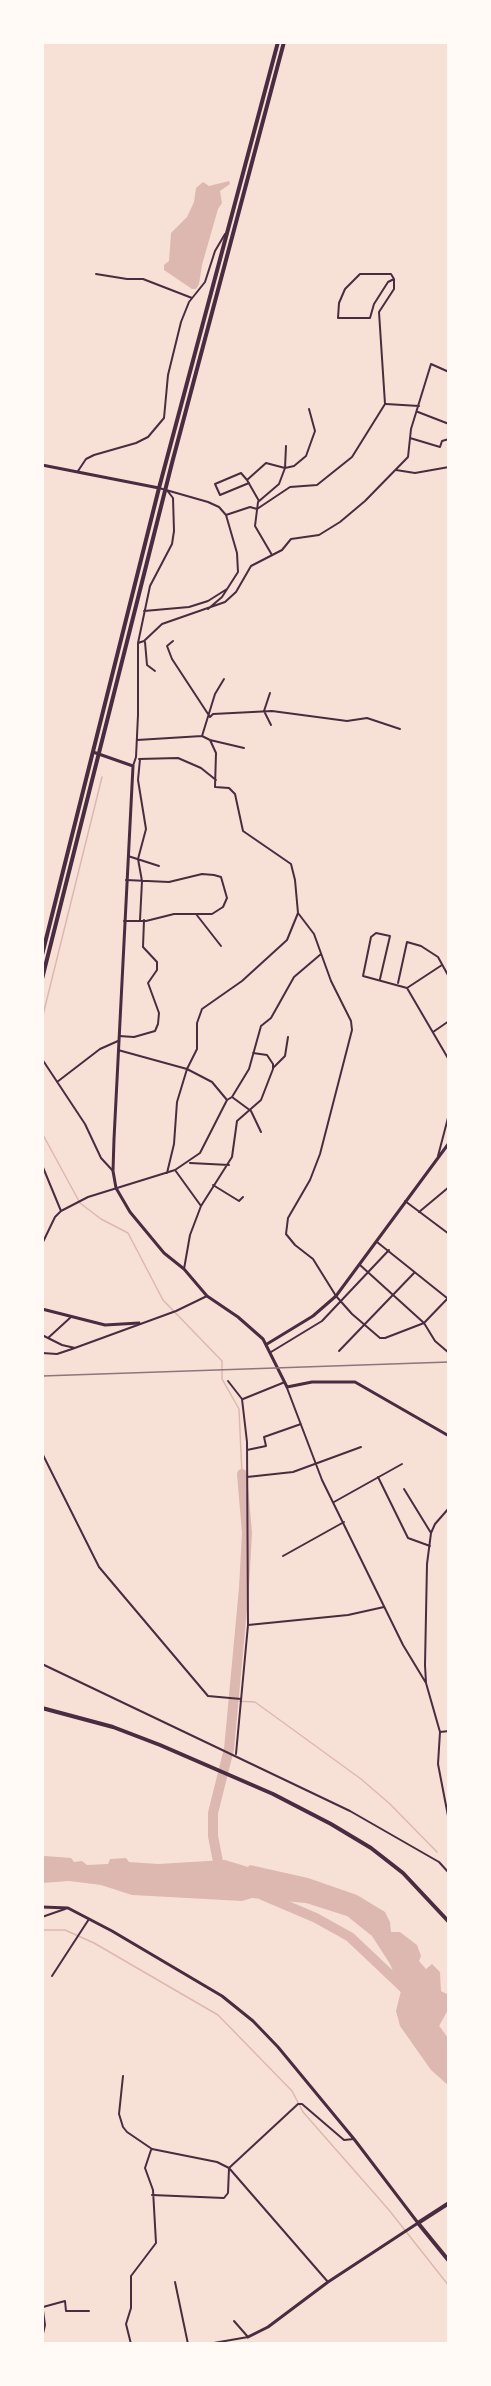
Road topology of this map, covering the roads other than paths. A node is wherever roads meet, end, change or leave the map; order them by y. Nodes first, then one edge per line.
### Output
1 (278, 42) edge
2 (284, 42) edge
3 (229, 230) junction
4 (96, 274) dead end
5 (394, 279) junction
6 (192, 298) junction
7 (449, 372) edge
8 (385, 404) junction
9 (419, 406) junction
10 (309, 410) dead end
11 (417, 412) junction
12 (449, 424) edge
13 (410, 438) junction
14 (449, 439) edge
15 (286, 446) dead end
16 (42, 465) edge
17 (285, 468) junction
18 (448, 468) edge
19 (396, 470) junction
20 (77, 472) junction
21 (248, 481) junction
22 (159, 488) junction
23 (166, 489) junction
24 (259, 501) junction
25 (257, 509) junction
26 (226, 515) junction
27 (272, 555) junction
28 (230, 588) junction
29 (144, 611) junction
30 (205, 611) junction
31 (144, 641) junction
32 (172, 641) dead end
33 (138, 644) junction
34 (155, 671) dead end
35 (224, 679) dead end
36 (270, 693) dead end
37 (264, 711) junction
38 (210, 717) junction
39 (271, 725) dead end
40 (400, 729) dead end
41 (202, 736) junction
42 (137, 740) junction
43 (210, 740) junction
44 (244, 748) dead end
45 (93, 752) junction
46 (99, 754) junction
47 (135, 759) junction
48 (140, 759) junction
49 (133, 766) junction
50 (132, 778) junction
51 (138, 778) junction
52 (216, 780) junction
53 (127, 856) junction
54 (138, 859) junction
55 (159, 866) dead end
56 (126, 880) junction
57 (142, 881) junction
58 (298, 913) junction
59 (196, 914) junction
60 (140, 920) junction
61 (144, 920) junction
62 (124, 921) junction
63 (43, 945) edge
64 (221, 946) dead end
65 (321, 954) junction
66 (42, 955) edge
67 (442, 965) junction
68 (449, 976) edge
69 (42, 979) edge
70 (380, 980) junction
71 (397, 984) junction
72 (407, 988) junction
73 (449, 1022) edge
74 (433, 1032) junction
75 (118, 1036) junction
76 (288, 1037) dead end
77 (118, 1041) junction
78 (118, 1050) junction
79 (253, 1053) junction
80 (42, 1059) edge
81 (449, 1060) edge
82 (273, 1068) junction
83 (187, 1070) junction
84 (57, 1082) junction
85 (232, 1097) junction
86 (227, 1100) junction
87 (251, 1111) junction
88 (449, 1114) edge
89 (261, 1132) dead end
90 (449, 1143) edge
91 (438, 1156) junction
92 (188, 1163) junction
93 (42, 1164) edge
94 (229, 1165) junction
95 (175, 1170) junction
96 (113, 1171) junction
97 (167, 1173) junction
98 (213, 1185) junction
99 (449, 1187) edge
100 (116, 1188) junction
101 (243, 1197) dead end
102 (405, 1201) junction
103 (201, 1206) junction
104 (61, 1211) junction
105 (419, 1212) junction
106 (449, 1234) edge
107 (377, 1242) junction
108 (42, 1244) edge
109 (389, 1250) junction
110 (360, 1265) junction
111 (184, 1269) junction
112 (414, 1272) junction
113 (369, 1273) junction
114 (207, 1296) junction
115 (336, 1296) junction
116 (393, 1296) junction
117 (448, 1297) edge
118 (341, 1302) junction
119 (42, 1309) edge
120 (71, 1317) junction
121 (139, 1323) junction
122 (424, 1323) junction
123 (364, 1326) junction
124 (42, 1335) edge
125 (48, 1338) junction
126 (267, 1344) junction
127 (75, 1348) junction
128 (271, 1352) junction
129 (339, 1352) dead end
130 (42, 1353) edge
131 (449, 1353) edge
132 (228, 1381) dead end
133 (285, 1382) junction
134 (287, 1387) junction
135 (242, 1399) junction
136 (301, 1424) junction
137 (449, 1436) edge
138 (361, 1447) dead end
139 (247, 1450) junction
140 (42, 1453) edge
141 (316, 1464) junction
142 (402, 1464) dead end
143 (247, 1477) junction
144 (378, 1477) junction
145 (404, 1490) dead end
146 (334, 1502) junction
147 (449, 1508) edge
148 (344, 1522) junction
149 (431, 1533) junction
150 (430, 1546) junction
151 (283, 1556) dead end
152 (384, 1606) junction
153 (248, 1625) junction
154 (42, 1664) edge
155 (426, 1683) junction
156 (241, 1699) junction
157 (42, 1708) edge
158 (449, 1731) edge
159 (440, 1732) junction
160 (236, 1754) junction
161 (449, 1821) edge
162 (449, 1873) edge
163 (42, 1907) edge
164 (68, 1908) junction
165 (42, 1917) edge
166 (89, 1919) junction
167 (449, 1922) edge
168 (52, 1976) dead end
169 (123, 2076) dead end
170 (354, 2139) junction
171 (152, 2149) junction
172 (229, 2168) junction
173 (153, 2195) junction
174 (449, 2203) edge
175 (418, 2223) junction
176 (449, 2261) edge
177 (175, 2282) dead end
178 (328, 2282) junction
179 (42, 2306) edge
180 (88, 2311) dead end
181 (234, 2321) dead end
182 (249, 2337) junction
183 (42, 2338) edge
184 (130, 2344) edge
185 (188, 2344) edge
186 (208, 2344) edge
187 (214, 2344) edge

1 - 3 main road
2 - 23 main road
3 - 6 street
3 - 22 main road
4 - 6 street
5 - 5 street
5 - 8 street
6 - 20 street
7 - 9 street
8 - 9 street
8 - 25 street
9 - 11 street
10 - 17 street
11 - 12 street
11 - 13 street
13 - 14 street
13 - 19 street
15 - 17 street
16 - 20 street
17 - 21 street
17 - 24 street
18 - 19 street
19 - 27 street
20 - 22 street
21 - 21 street
21 - 24 street
22 - 23 street
22 - 45 main road
23 - 26 street
23 - 29 street
23 - 46 main road
24 - 25 street
25 - 26 street
25 - 27 street
26 - 28 street
27 - 30 street
28 - 29 street
28 - 30 street
29 - 33 street
30 - 31 street
31 - 33 street
31 - 34 street
32 - 38 street
33 - 42 street
35 - 38 street
36 - 37 street
37 - 38 street
37 - 39 street
37 - 40 street
38 - 41 street
41 - 42 street
41 - 43 street
42 - 47 street
43 - 44 street
43 - 52 street
45 - 46 street
45 - 63 main road
46 - 49 street
46 - 69 main road
47 - 48 street
47 - 49 street
48 - 51 street
48 - 52 street
49 - 50 street
50 - 51 street
50 - 53 street
51 - 54 street
52 - 58 street
53 - 54 street
53 - 56 street
54 - 55 street
54 - 57 street
56 - 57 street
56 - 62 street
57 - 59 street
57 - 60 street
58 - 65 street
58 - 83 street
59 - 61 street
59 - 64 street
60 - 61 street
60 - 62 street
61 - 75 street
62 - 75 street
63 - 66 main road
65 - 79 street
65 - 115 street
67 - 68 street
67 - 71 street
67 - 72 street
70 - 70 street
70 - 71 street
71 - 72 street
72 - 74 street
73 - 74 street
74 - 81 street
75 - 77 street
76 - 82 street
77 - 78 street
77 - 84 street
78 - 83 street
78 - 96 street
79 - 82 street
79 - 85 street
80 - 84 street
82 - 87 street
83 - 86 street
83 - 97 street
84 - 96 street
85 - 86 street
85 - 87 street
86 - 92 street
87 - 89 street
87 - 94 street
88 - 91 street
90 - 91 street
91 - 102 street
92 - 94 street
92 - 95 street
93 - 104 street
94 - 98 street
95 - 97 street
95 - 103 street
96 - 100 street
97 - 100 street
98 - 101 street
98 - 103 street
99 - 105 street
100 - 104 street
100 - 111 street
102 - 105 street
102 - 107 street
103 - 111 street
104 - 108 street
105 - 106 street
107 - 109 street
107 - 110 street
109 - 112 street
109 - 113 street
110 - 113 street
110 - 115 street
111 - 114 street
112 - 116 street
112 - 117 street
113 - 116 street
113 - 118 street
114 - 121 street
114 - 126 street
115 - 118 street
115 - 126 street
116 - 122 street
116 - 123 street
117 - 122 street
118 - 123 street
118 - 128 street
119 - 120 street
120 - 121 street
120 - 125 street
121 - 127 street
122 - 123 street
122 - 131 street
123 - 129 street
124 - 125 street
125 - 127 street
126 - 128 street
127 - 130 street
128 - 133 street
132 - 135 street
133 - 134 street
133 - 135 street
134 - 136 street
134 - 137 street
135 - 139 street
136 - 139 street
136 - 141 street
138 - 141 street
139 - 143 street
140 - 156 street
141 - 143 street
141 - 146 street
142 - 144 street
143 - 153 street
144 - 146 street
144 - 150 street
145 - 149 street
146 - 148 street
147 - 149 street
148 - 151 street
148 - 152 street
149 - 150 street
150 - 155 street
152 - 153 street
152 - 155 street
153 - 156 street
154 - 160 street
155 - 159 street
156 - 160 street
157 - 167 main road
158 - 159 street
159 - 161 street
160 - 162 street
163 - 164 street
164 - 165 street
164 - 166 street
166 - 168 street
166 - 170 street
169 - 171 street
170 - 172 street
170 - 175 street
171 - 172 street
171 - 173 street
172 - 173 street
172 - 178 street
173 - 184 street
174 - 175 main road
175 - 176 main road
175 - 178 street
177 - 185 street
178 - 182 street
179 - 180 street
179 - 183 street
181 - 182 street
182 - 187 street
186 - 187 street

